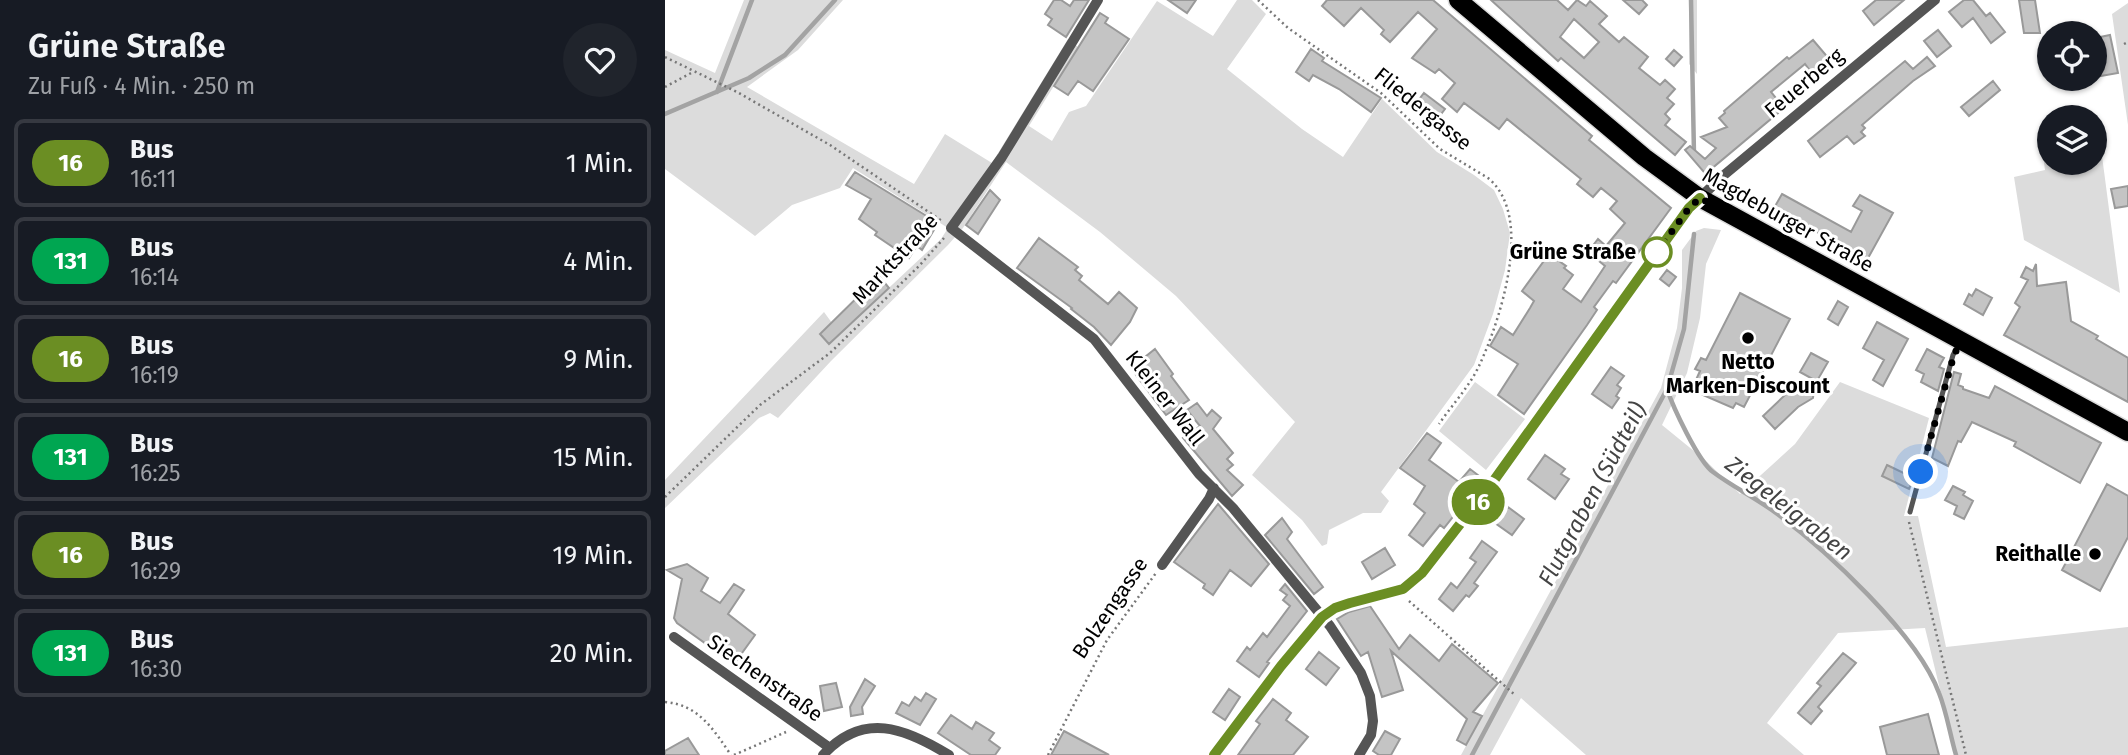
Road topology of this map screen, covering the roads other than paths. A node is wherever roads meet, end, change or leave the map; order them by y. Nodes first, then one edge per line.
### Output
1 (1098, 0) edge
2 (1458, 0) edge
3 (1935, 0) edge
4 (1700, 198) junction
5 (951, 228) joint
6 (1961, 341) junction
7 (2128, 432) edge
8 (1214, 488) junction
9 (1910, 512) road end
10 (1163, 565) road end
11 (1322, 617) junction
12 (674, 637) dead end
13 (827, 751) edge
14 (949, 755) edge
15 (1214, 755) edge
16 (1359, 755) edge

1 - 5 street, Marktstraße
2 - 4 main road, Magdeburger Straße
3 - 4 street, Feuerberg
4 - 6 main road, Magdeburger Straße
4 - 11 street
5 - 8 street, Kleiner Wall
6 - 7 main road, Magdeburger Straße
6 - 9 lane
8 - 10 street, Bolzengasse
8 - 11 street, Kleiner Wall
11 - 15 street
11 - 16 street, Kleiner Wall
12 - 13 street, Siechenstraße
13 - 14 street, Siechenstraße

